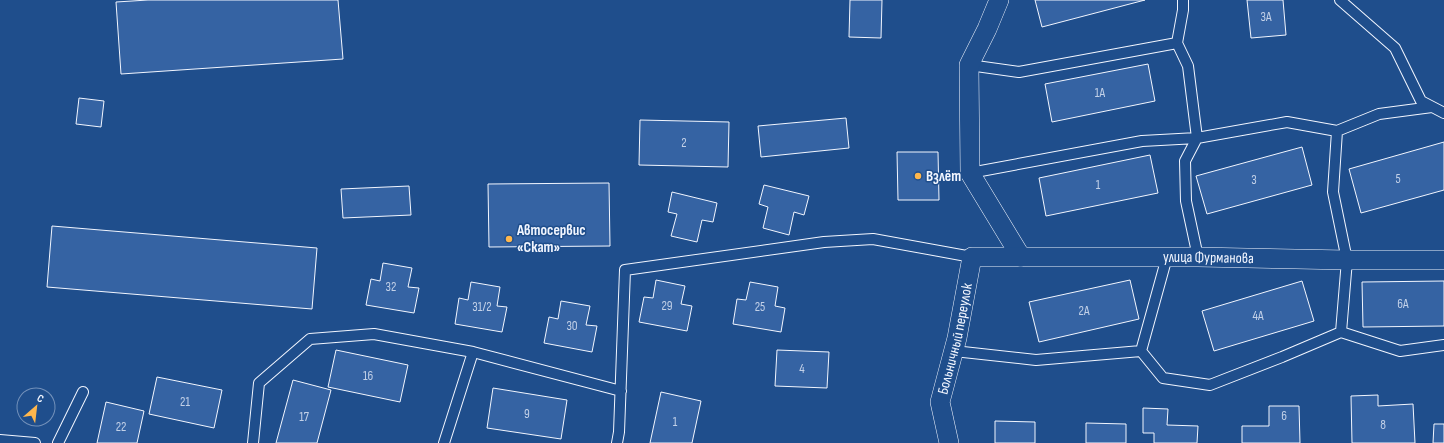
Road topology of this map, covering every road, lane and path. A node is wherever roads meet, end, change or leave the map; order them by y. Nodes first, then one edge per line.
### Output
1 (999, 0) edge
2 (1183, 0) edge
3 (1340, 0) edge
4 (1177, 43) junction
5 (969, 65) junction
6 (1432, 107) junction
7 (1444, 113) edge
8 (1337, 132) junction
9 (1197, 138) junction
10 (970, 173) junction
11 (972, 256) junction
12 (1021, 257) junction
13 (1167, 257) junction
14 (1198, 257) junction
15 (1347, 260) junction
16 (1444, 260) edge
17 (1341, 332) junction
18 (1444, 345) edge
19 (954, 351) junction
20 (1141, 351) junction
21 (473, 352) junction
22 (621, 391) junction
23 (83, 392) dead end
24 (0, 440) edge
25 (35, 443) edge
26 (58, 443) edge
27 (253, 443) edge
28 (444, 443) edge
29 (617, 443) edge
30 (948, 443) edge

1 - 5 street
2 - 4 lane
3 - 6 lane
4 - 5 lane
4 - 9 lane
5 - 10 street
6 - 7 lane
6 - 8 lane
8 - 9 lane
8 - 15 lane
9 - 10 lane
9 - 14 lane
10 - 12 street
11 - 12 street, улица Фурманова
11 - 19 street, Больничный переулок
11 - 22 lane
12 - 13 street, улица Фурманова
13 - 14 street, улица Фурманова
13 - 20 lane
14 - 15 street, улица Фурманова
15 - 16 street, улица Фурманова
15 - 17 lane
17 - 18 lane
17 - 20 lane
19 - 20 lane
19 - 30 street, Больничный переулок
21 - 22 lane
21 - 27 lane
21 - 28 lane
22 - 29 lane
23 - 26 lane
24 - 25 lane

